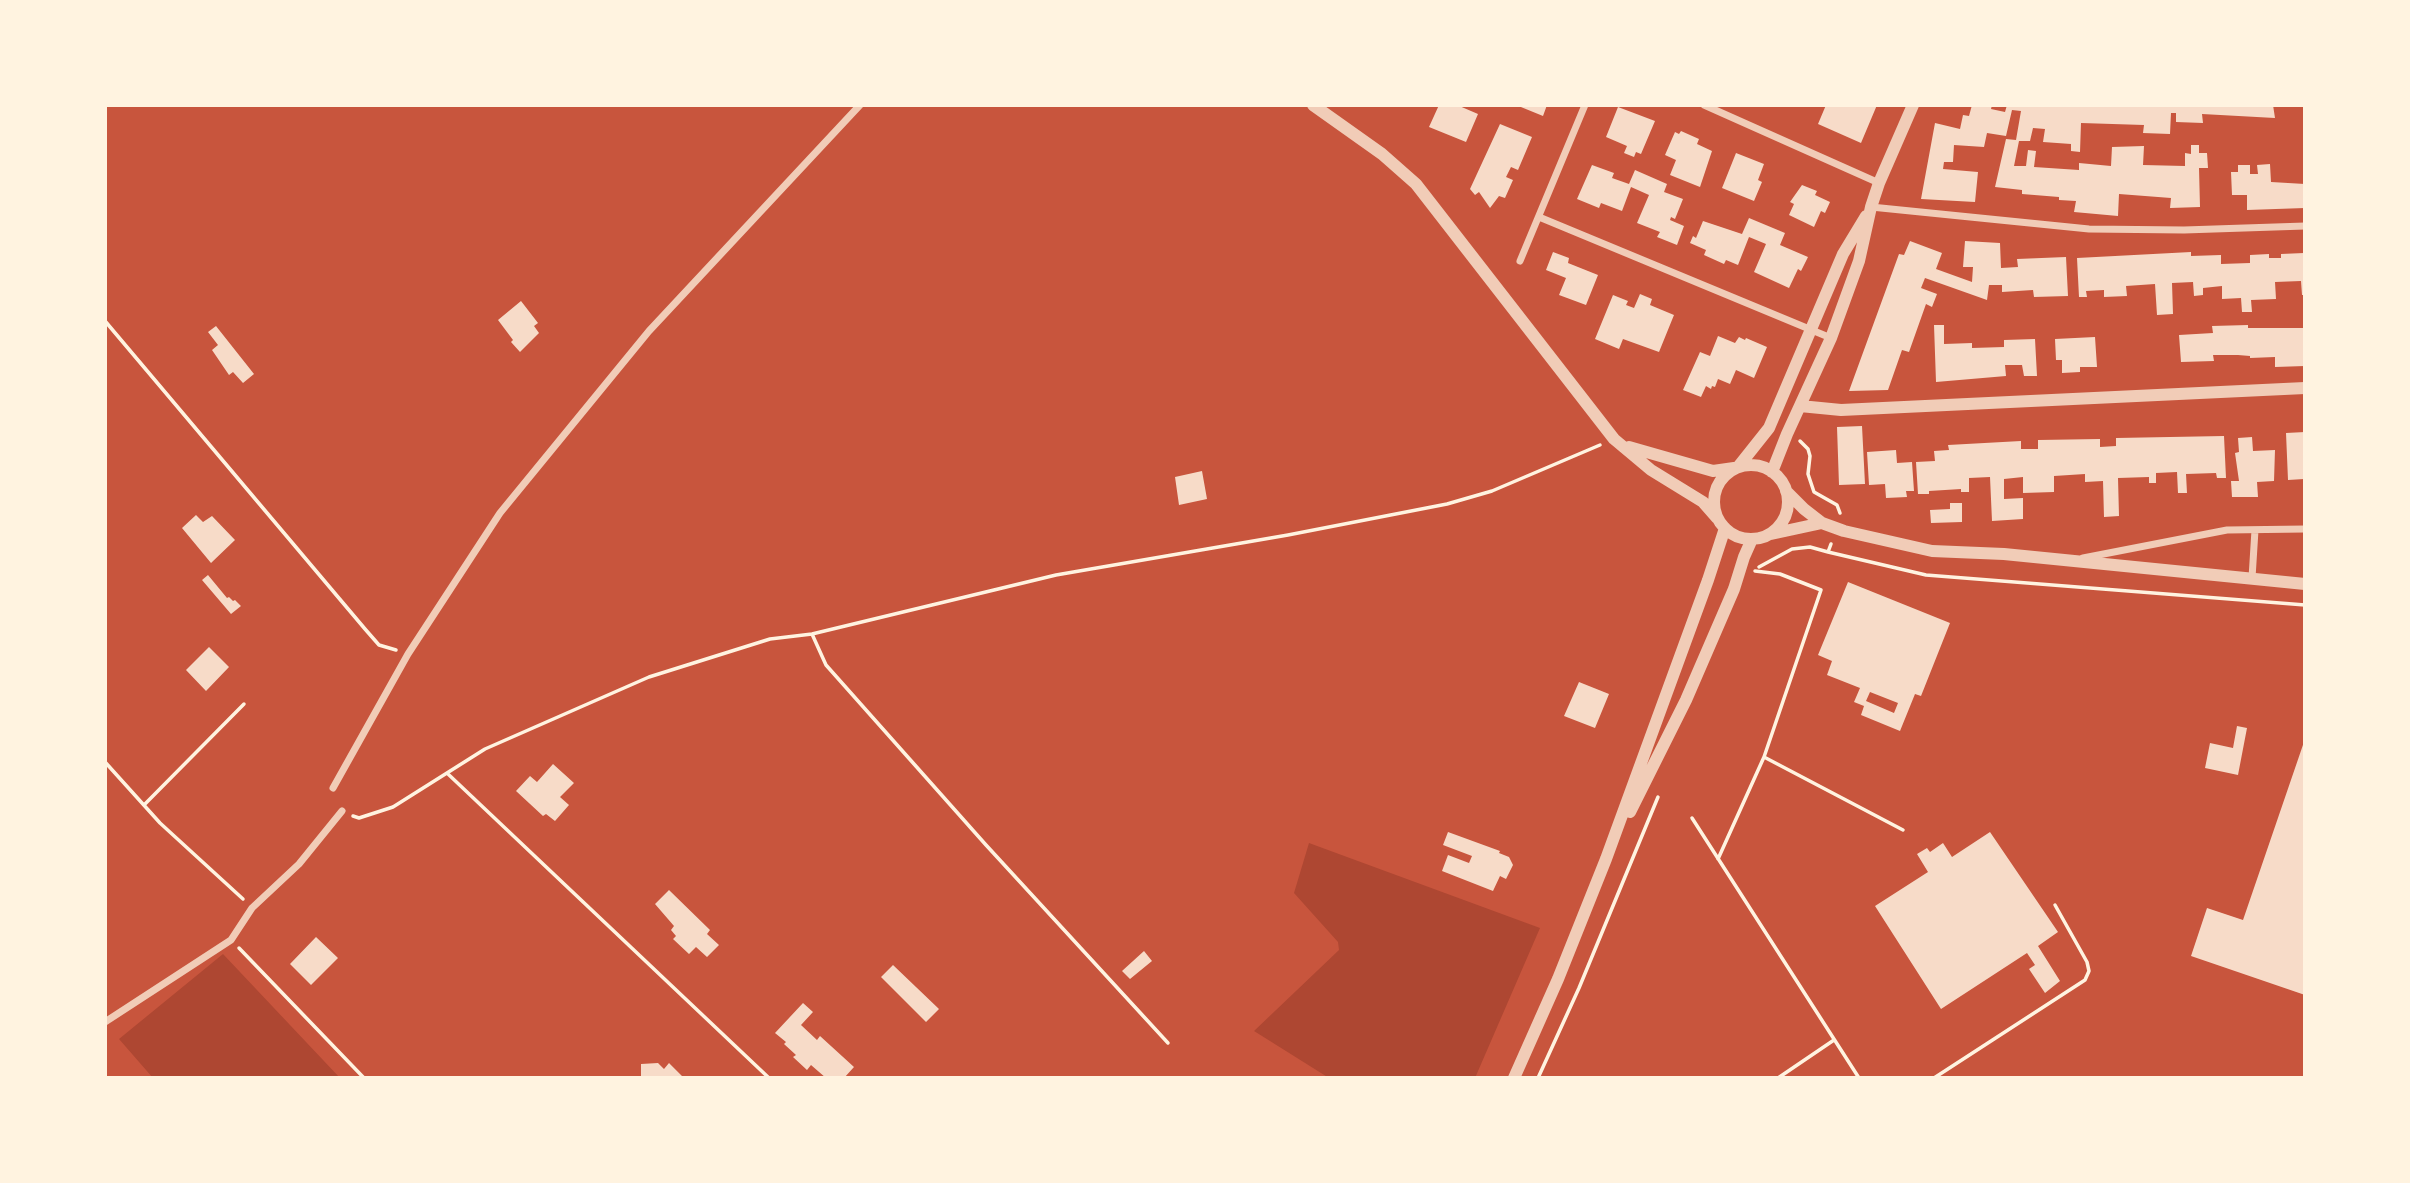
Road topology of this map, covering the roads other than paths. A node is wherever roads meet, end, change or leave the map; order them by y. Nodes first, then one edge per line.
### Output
1 (860, 105) edge
2 (1313, 105) edge
3 (1585, 105) edge
4 (1704, 105) edge
5 (1913, 105) edge
6 (1879, 183) junction
7 (1871, 206) junction
8 (1539, 218) junction
9 (2305, 226) edge
10 (1520, 261) dead end
11 (1811, 331) junction
12 (1831, 338) junction
13 (2305, 388) edge
14 (1800, 406) junction
15 (1619, 442) junction
16 (1738, 467) junction
17 (1772, 472) junction
18 (1786, 491) junction
19 (1721, 523) junction
20 (1822, 523) junction
21 (2305, 529) edge
22 (2255, 530) junction
23 (1770, 534) junction
24 (1752, 539) junction
25 (2072, 560) junction
26 (2252, 578) junction
27 (2305, 584) edge
28 (333, 788) dead end
29 (342, 811) road end
30 (1606, 859) junction
31 (105, 1023) edge
32 (1514, 1078) edge

1 - 28 street
2 - 15 street
3 - 8 street
4 - 6 street
5 - 6 street
6 - 7 street
7 - 9 street
7 - 11 street
7 - 12 street
8 - 10 street
8 - 11 street
11 - 12 street
11 - 16 street
12 - 14 street
13 - 14 street
14 - 17 street
15 - 16 street
15 - 19 street
16 - 17 street
16 - 19 street
17 - 18 street
18 - 20 street
18 - 23 street
19 - 24 street
19 - 30 street
20 - 23 street
20 - 25 street
21 - 22 street
22 - 25 street
22 - 26 street
23 - 24 street
24 - 30 street
25 - 26 street
26 - 27 street
29 - 31 street
30 - 32 street

